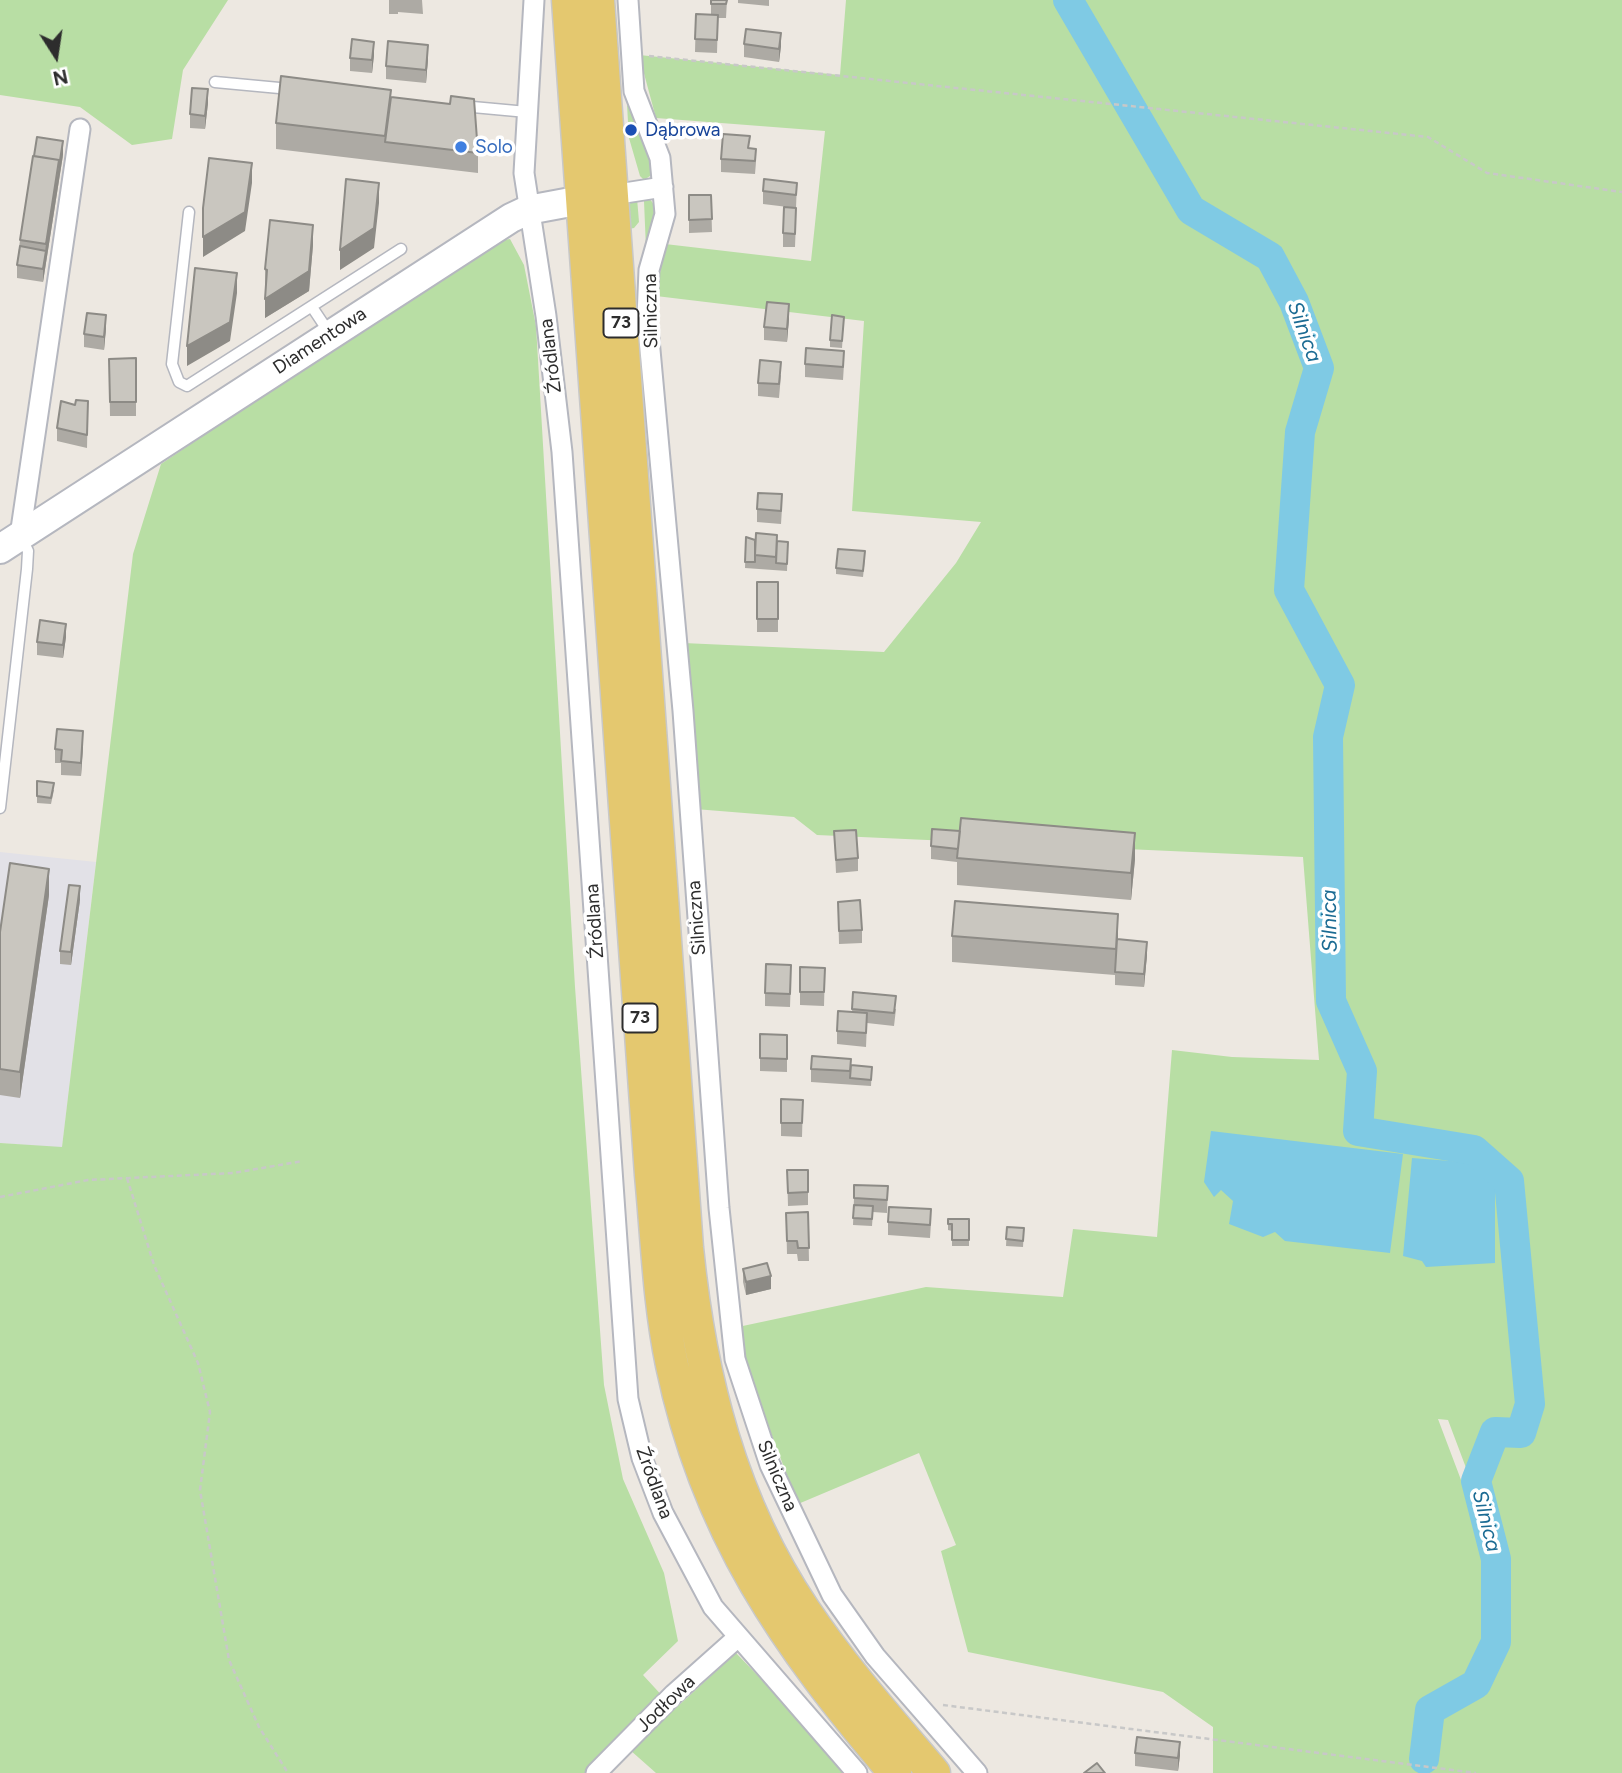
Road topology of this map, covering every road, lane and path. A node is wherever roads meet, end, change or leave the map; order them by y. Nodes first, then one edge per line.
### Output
1 (534, 0) edge
2 (568, 0) edge
3 (598, 0) edge
4 (628, 0) edge
5 (631, 55) junction
6 (215, 82) dead end
7 (296, 90) edge
8 (446, 104) edge
9 (527, 112) junction
10 (80, 129) dead end
11 (663, 187) junction
12 (1622, 192) edge
13 (597, 197) junction
14 (528, 211) junction
15 (189, 212) dead end
16 (401, 249) dead end
17 (312, 307) junction
18 (330, 334) junction
19 (10, 542) edge
20 (0, 808) edge
21 (303, 1161) dead end
22 (127, 1178) junction
23 (0, 1197) edge
24 (738, 1637) junction
25 (915, 1701) junction
26 (288, 1773) edge
27 (596, 1773) edge
28 (857, 1773) edge
29 (895, 1773) edge
30 (934, 1773) edge
31 (977, 1773) edge
32 (1476, 1773) edge

1 - 9 street, Źródlana
2 - 13 main road, 73
3 - 13 main road, 73
4 - 5 street, Silniczna
5 - 11 street, Silniczna
5 - 12 path
6 - 7 lane
8 - 9 lane
9 - 14 street, Źródlana
10 - 19 street
11 - 13 street, Diamentowa
11 - 25 street, Silniczna
13 - 14 street, Diamentowa
13 - 29 main road, 73
13 - 30 main road, 73
14 - 18 street, Diamentowa
14 - 24 street, Źródlana
15 - 17 lane
16 - 17 lane
17 - 18 lane
18 - 19 street, Diamentowa
19 - 20 lane
21 - 22 path
22 - 23 path
22 - 26 path
24 - 27 street, Jodłowa
24 - 28 street, Źródlana
25 - 31 street, Silniczna
25 - 32 path

